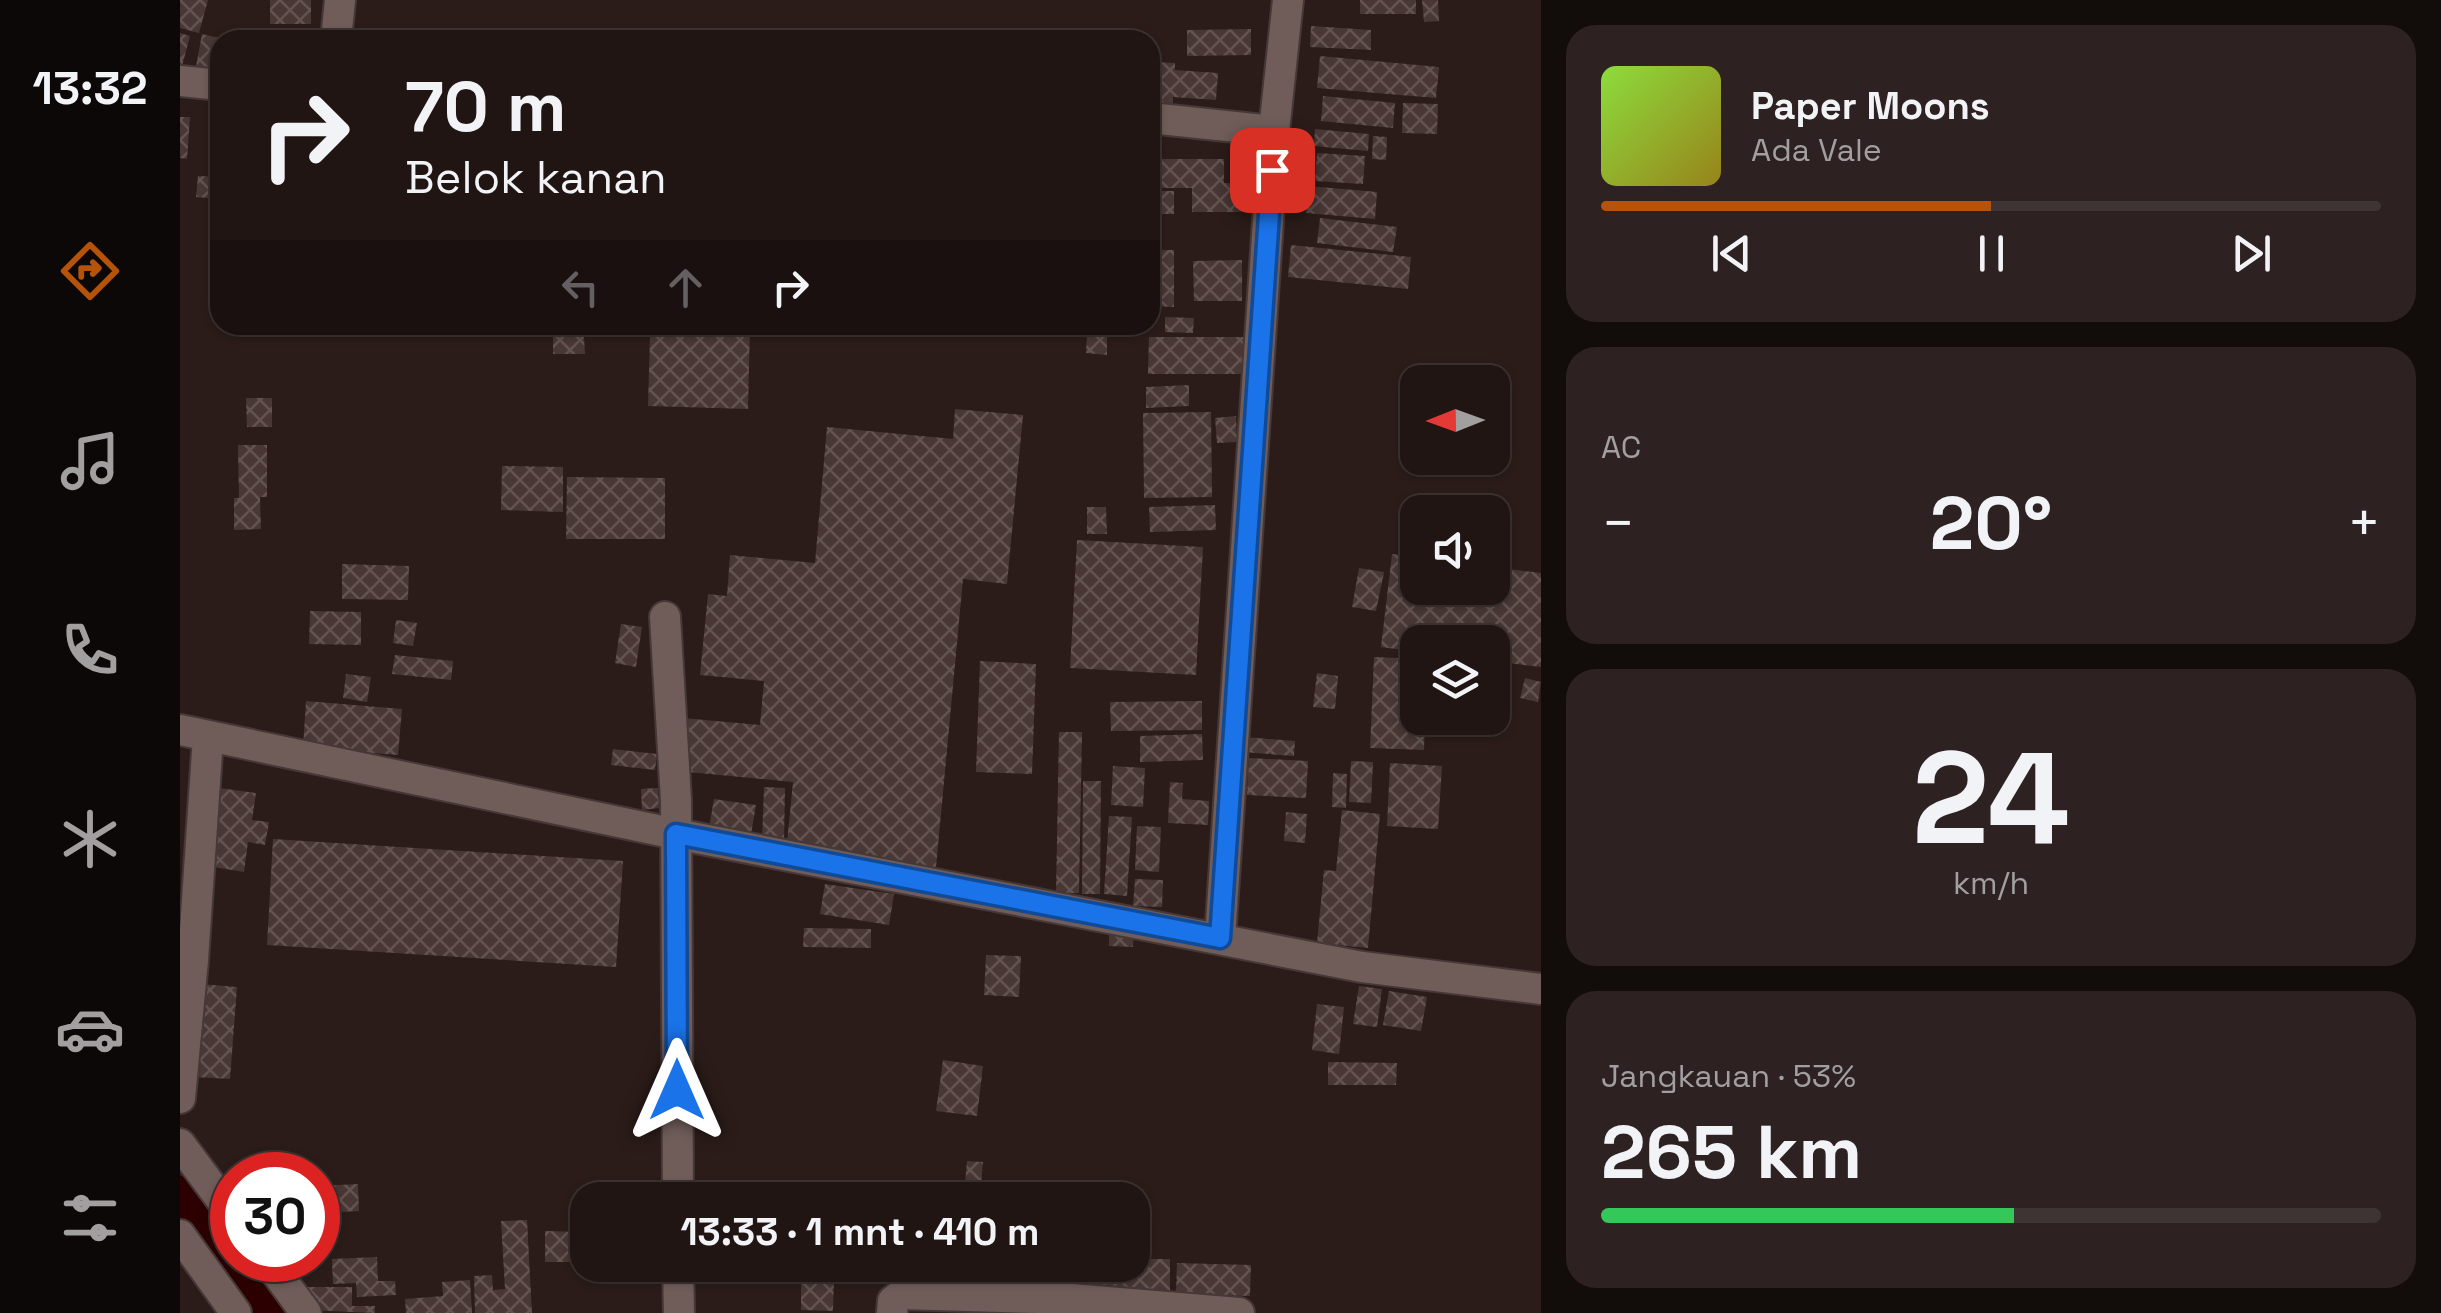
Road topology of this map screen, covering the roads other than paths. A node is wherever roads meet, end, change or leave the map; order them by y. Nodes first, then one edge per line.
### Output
1 (340, 0) edge
2 (1288, 0) edge
3 (337, 30) edge
4 (180, 81) edge
5 (210, 84) edge
6 (1160, 119) edge
7 (1274, 132) junction
8 (665, 617) dead end
9 (194, 734) edge
10 (676, 834) junction
11 (1220, 938) junction
12 (1541, 989) edge
13 (180, 1098) edge
14 (180, 1144) edge
15 (678, 1182) edge
16 (210, 1184) edge
17 (180, 1235) edge
18 (283, 1282) edge
19 (678, 1282) edge
20 (1070, 1306) edge
21 (236, 1313) edge
22 (306, 1313) edge
23 (678, 1313) edge
24 (892, 1313) edge
25 (1239, 1313) edge

1 - 3 street
2 - 7 street
4 - 5 street
6 - 7 street
7 - 11 street
8 - 10 street
9 - 10 street
9 - 13 street
10 - 11 street
10 - 15 street
11 - 12 street
14 - 16 street
17 - 21 street
18 - 22 street
19 - 23 street
20 - 24 street
20 - 25 street

